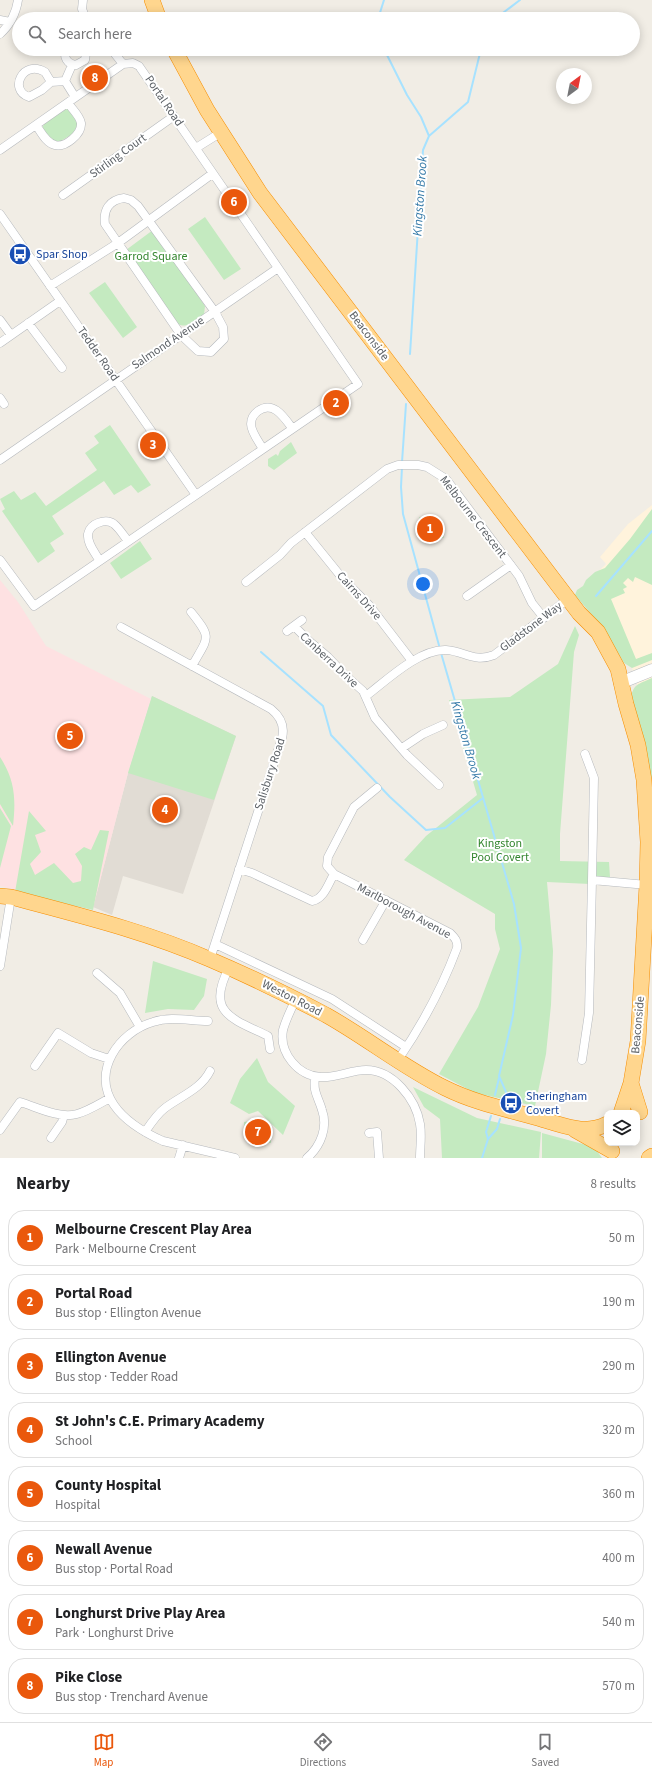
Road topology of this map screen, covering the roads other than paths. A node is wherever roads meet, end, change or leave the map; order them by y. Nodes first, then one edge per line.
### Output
1 (18, 0) edge
2 (83, 0) edge
3 (152, 0) edge
4 (16, 12) edge
5 (83, 12) edge
6 (156, 12) edge
7 (12, 19) edge
8 (0, 20) edge
9 (10, 22) junction
10 (0, 34) edge
11 (64, 56) edge
12 (86, 56) edge
13 (118, 56) edge
14 (178, 56) edge
15 (125, 64) junction
16 (72, 65) junction
17 (65, 81) junction
18 (51, 82) dead end
19 (75, 97) junction
20 (68, 103) junction
21 (174, 116) junction
22 (36, 125) junction
23 (220, 133) junction
24 (1, 147) edge
25 (196, 148) junction
26 (212, 174) junction
27 (63, 195) dead end
28 (0, 214) edge
29 (149, 220) junction
30 (118, 243) junction
31 (278, 268) junction
32 (50, 286) junction
33 (60, 301) junction
34 (215, 312) junction
35 (0, 320) edge
36 (28, 323) junction
37 (11, 335) junction
38 (181, 335) junction
39 (0, 343) edge
40 (62, 368) dead end
41 (116, 379) junction
42 (292, 428) junction
43 (263, 449) junction
44 (0, 460) edge
45 (196, 495) junction
46 (305, 532) junction
47 (128, 541) junction
48 (0, 560) edge
49 (99, 560) junction
50 (511, 565) junction
51 (246, 582) dead end
52 (467, 596) dead end
53 (568, 599) junction
54 (191, 612) dead end
55 (544, 618) junction
56 (302, 620) dead end
57 (294, 626) junction
58 (121, 627) dead end
59 (287, 631) dead end
60 (412, 661) junction
61 (192, 666) junction
62 (652, 670) edge
63 (620, 682) junction
64 (366, 696) junction
65 (443, 724) dead end
66 (402, 748) junction
67 (585, 754) dead end
68 (439, 785) dead end
69 (377, 788) dead end
70 (239, 869) junction
71 (334, 874) junction
72 (592, 880) junction
73 (647, 885) junction
74 (5, 896) edge
75 (386, 900) junction
76 (363, 940) dead end
77 (215, 944) junction
78 (210, 959) junction
79 (0, 966) edge
80 (229, 968) junction
81 (97, 973) dead end
82 (296, 999) junction
83 (208, 1021) dead end
84 (140, 1027) junction
85 (406, 1047) junction
86 (270, 1049) dead end
87 (109, 1059) junction
88 (398, 1060) junction
89 (582, 1060) dead end
90 (35, 1066) dead end
91 (210, 1071) dead end
92 (315, 1077) junction
93 (632, 1083) junction
94 (110, 1098) junction
95 (622, 1110) edge
96 (638, 1110) edge
97 (64, 1115) junction
98 (604, 1125) edge
99 (572, 1128) junction
100 (0, 1130) edge
101 (145, 1132) junction
102 (369, 1133) dead end
103 (51, 1138) dead end
104 (183, 1145) junction
105 (613, 1151) edge
106 (652, 1156) edge
107 (179, 1158) edge
108 (235, 1158) edge
109 (307, 1158) edge
110 (379, 1158) edge
111 (420, 1158) edge
112 (649, 1158) edge

1 - 4 street
2 - 5 street
3 - 6 highway
7 - 9 street
8 - 9 street
9 - 10 street
11 - 16 street
12 - 16 street
13 - 15 street
14 - 23 highway, Beaconside
15 - 19 street
15 - 21 street, Portal Road
16 - 17 street
17 - 18 street
17 - 19 street
19 - 20 street
20 - 22 street
20 - 22 street
21 - 25 street, Portal Road
21 - 27 street, Stirling Court
22 - 24 street
23 - 25 street
23 - 53 highway, Beaconside
25 - 26 street, Portal Road
26 - 29 street
26 - 31 street, Portal Road
28 - 32 street, Tedder Road
29 - 30 street
29 - 30 street
29 - 34 street
30 - 32 street
30 - 38 street
31 - 34 street, Salmond Avenue
31 - 42 street, Portal Road
32 - 33 street, Tedder Road
33 - 36 street
33 - 41 street, Tedder Road
34 - 38 street, Salmond Avenue
34 - 38 street
35 - 37 street
36 - 37 street
36 - 40 street
37 - 39 street
38 - 41 street, Salmond Avenue
41 - 44 street, Salmond Avenue
41 - 45 street, Tedder Road
42 - 43 street
42 - 43 street
43 - 45 street
45 - 47 street
46 - 50 street, Melbourne Crescent
46 - 51 street, Melbourne Crescent
46 - 60 street, Cairns Drive
47 - 49 street
47 - 49 street
48 - 49 street
50 - 52 street
50 - 55 street, Melbourne Crescent
53 - 55 street, Gladstone Way
53 - 63 highway, Beaconside
54 - 61 street
55 - 60 street, Gladstone Way
56 - 57 street, Canberra Drive
57 - 59 street, Canberra Drive
57 - 64 street, Canberra Drive
58 - 61 street, Salisbury Road
60 - 64 street, Gladstone Way
61 - 70 street, Salisbury Road
62 - 63 street
63 - 73 highway, Beaconside
64 - 66 street, Canberra Drive
65 - 66 street
66 - 68 street, Canberra Drive
67 - 72 street
69 - 71 street
70 - 71 street
70 - 77 street, Salisbury Road
71 - 75 street, Marlborough Avenue
72 - 73 street
72 - 89 street
73 - 93 highway, Beaconside
74 - 78 highway, Weston Road
74 - 79 street
75 - 76 street
75 - 85 street, Marlborough Avenue
77 - 78 street, Salisbury Road
77 - 85 street, Weston Road
78 - 80 highway, Weston Road
80 - 82 highway, Weston Road
80 - 86 street
81 - 84 street
82 - 88 highway, Weston Road
82 - 92 street
83 - 84 street
84 - 87 street
85 - 88 street, Marlborough Avenue
87 - 90 street
87 - 94 street
88 - 99 highway, Weston Road
91 - 101 street
92 - 109 street
92 - 111 street
93 - 95 highway, Beaconside
93 - 96 highway, Beaconside
94 - 97 street
94 - 101 street
97 - 100 street
97 - 103 street
98 - 99 highway, Weston Road
99 - 105 highway, Weston Road
101 - 104 street
102 - 110 street
104 - 107 street
104 - 108 street
106 - 112 highway

